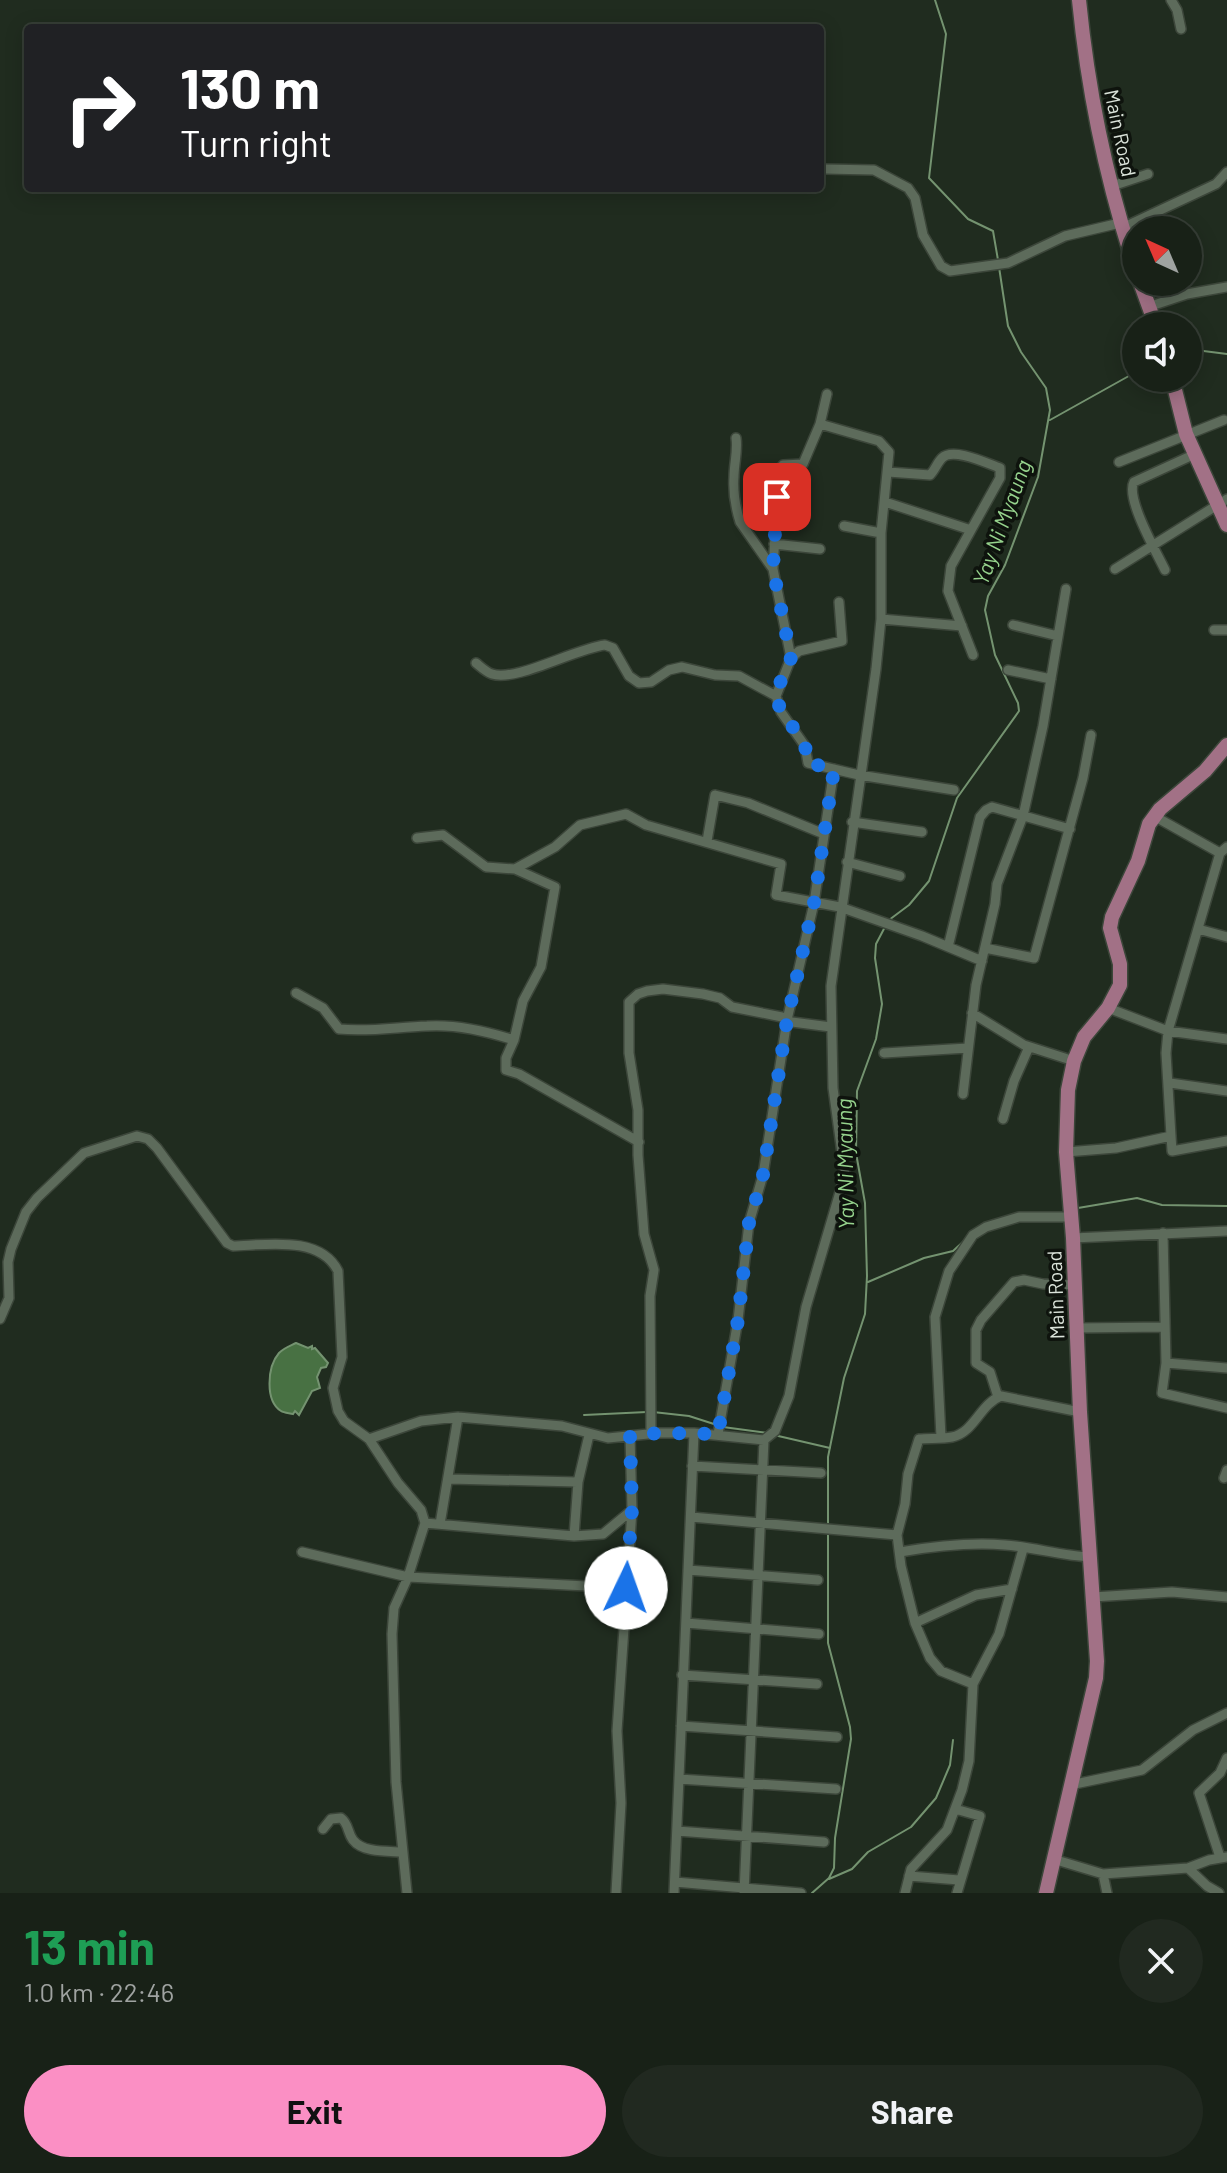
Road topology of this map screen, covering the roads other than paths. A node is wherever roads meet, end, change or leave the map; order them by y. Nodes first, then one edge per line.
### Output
1 (1079, 0) edge
2 (1171, 0) edge
3 (1181, 29) dead end
4 (825, 169) dead end
5 (1227, 172) edge
6 (1148, 174) dead end
7 (1112, 186) junction
8 (1121, 226) junction
9 (1122, 229) edge
10 (1227, 287) edge
11 (1144, 296) edge
12 (1148, 307) junction
13 (1150, 312) edge
14 (1176, 392) edge
15 (827, 394) dead end
16 (1226, 418) edge
17 (820, 424) junction
18 (1186, 434) junction
19 (736, 438) dead end
20 (1195, 454) junction
21 (1119, 462) dead end
22 (888, 472) junction
23 (885, 502) junction
24 (1222, 502) edge
25 (1227, 525) edge
26 (844, 526) dead end
27 (971, 530) junction
28 (881, 533) junction
29 (774, 544) junction
30 (1153, 546) junction
31 (820, 549) dead end
32 (773, 569) junction
33 (1115, 569) dead end
34 (1165, 570) dead end
35 (1066, 589) dead end
36 (839, 602) dead end
37 (881, 619) junction
38 (1013, 625) dead end
39 (962, 626) junction
40 (1214, 630) dead end
41 (1227, 630) edge
42 (1058, 636) junction
43 (973, 655) dead end
44 (791, 658) junction
45 (476, 663) dead end
46 (1008, 670) dead end
47 (1051, 679) junction
48 (776, 696) junction
49 (1091, 735) dead end
50 (1227, 745) edge
51 (834, 769) junction
52 (859, 775) junction
53 (954, 790) dead end
54 (1023, 816) junction
55 (1154, 816) junction
56 (852, 822) junction
57 (1070, 829) junction
58 (922, 832) dead end
59 (824, 834) junction
60 (417, 838) dead end
61 (707, 841) junction
62 (1223, 850) edge
63 (847, 862) junction
64 (515, 869) junction
65 (900, 876) dead end
66 (814, 903) junction
67 (840, 907) junction
68 (1198, 929) junction
69 (1227, 937) edge
70 (948, 947) junction
71 (985, 948) junction
72 (982, 961) junction
73 (296, 993) dead end
74 (1108, 1008) junction
75 (972, 1013) junction
76 (787, 1020) junction
77 (831, 1027) junction
78 (1168, 1031) junction
79 (1227, 1039) edge
80 (514, 1040) junction
81 (1029, 1047) junction
82 (968, 1048) junction
83 (884, 1053) dead end
84 (1074, 1061) junction
85 (1170, 1083) junction
86 (1227, 1091) edge
87 (963, 1094) dead end
88 (1003, 1119) dead end
89 (1171, 1136) junction
90 (1227, 1141) edge
91 (639, 1142) junction
92 (1066, 1152) junction
93 (1070, 1217) junction
94 (1227, 1231) edge
95 (1163, 1233) junction
96 (1073, 1238) junction
97 (1075, 1285) junction
98 (0, 1319) edge
99 (1165, 1327) junction
100 (1077, 1328) junction
101 (1166, 1363) junction
102 (1227, 1368) edge
103 (998, 1397) junction
104 (1227, 1408) edge
105 (1080, 1412) junction
106 (458, 1417) junction
107 (694, 1433) junction
108 (651, 1434) junction
109 (718, 1434) junction
110 (589, 1435) junction
111 (630, 1436) junction
112 (941, 1437) junction
113 (369, 1439) junction
114 (764, 1440) junction
115 (692, 1466) junction
116 (762, 1469) junction
117 (821, 1473) dead end
118 (449, 1479) junction
119 (578, 1482) junction
120 (632, 1510) junction
121 (691, 1517) junction
122 (425, 1523) junction
123 (762, 1523) junction
124 (440, 1524) junction
125 (897, 1535) junction
126 (574, 1536) junction
127 (1023, 1549) junction
128 (302, 1552) dead end
129 (900, 1552) junction
130 (1091, 1557) junction
131 (688, 1570) junction
132 (758, 1575) junction
133 (408, 1577) junction
134 (818, 1580) dead end
135 (626, 1588) junction
136 (1012, 1589) junction
137 (1093, 1597) junction
138 (1227, 1597) edge
139 (686, 1623) junction
140 (915, 1623) junction
141 (755, 1627) junction
142 (819, 1634) dead end
143 (682, 1675) junction
144 (753, 1679) junction
145 (817, 1684) dead end
146 (973, 1684) junction
147 (1227, 1713) edge
148 (681, 1726) junction
149 (751, 1732) junction
150 (837, 1737) dead end
151 (1227, 1758) edge
152 (679, 1779) junction
153 (749, 1784) junction
154 (1070, 1785) junction
155 (836, 1789) dead end
156 (955, 1809) junction
157 (323, 1829) dead end
158 (677, 1831) junction
159 (745, 1836) junction
160 (824, 1842) dead end
161 (403, 1852) junction
162 (1224, 1857) edge
163 (1053, 1859) junction
164 (1188, 1868) junction
165 (1103, 1874) junction
166 (909, 1876) junction
167 (959, 1880) junction
168 (675, 1888) edge
169 (744, 1891) edge
170 (407, 1893) edge
171 (616, 1893) edge
172 (801, 1893) edge
173 (905, 1893) edge
174 (957, 1893) edge
175 (1046, 1893) edge
176 (1107, 1893) edge
177 (1219, 1893) edge

1 - 7 main road, Main Road
2 - 3 street
4 - 8 street
5 - 8 street
6 - 7 street
7 - 8 main road, Main Road
8 - 9 main road, Main Road
10 - 12 street
11 - 12 main road
12 - 13 main road
14 - 18 main road
15 - 17 street
16 - 18 street
17 - 22 street
17 - 29 street
18 - 20 main road
18 - 21 street
19 - 32 street
20 - 24 main road
20 - 30 street
22 - 23 street
22 - 27 street
23 - 27 street
23 - 28 street
24 - 25 main road
24 - 30 street
26 - 28 street
27 - 39 street
28 - 37 street
29 - 31 street
29 - 32 street
30 - 33 street
30 - 34 street
32 - 44 street
35 - 42 street
36 - 44 street
37 - 39 street
37 - 52 street
38 - 42 street
39 - 43 street
40 - 41 street
42 - 47 street
44 - 48 street
45 - 48 street
46 - 47 street
47 - 54 street
48 - 51 street
49 - 57 street
50 - 55 main road, Main Road
51 - 52 street
51 - 59 street
52 - 53 street
52 - 56 street
54 - 57 street
54 - 70 street
54 - 71 street
55 - 62 street
55 - 74 main road, Main Road
56 - 58 street
56 - 63 street
57 - 71 street
59 - 61 street
59 - 66 street
60 - 64 street
61 - 64 street
61 - 66 street
62 - 68 street
63 - 65 street
63 - 67 street
64 - 80 street
66 - 67 street
66 - 76 street
67 - 70 street
67 - 77 street
68 - 69 street
68 - 78 street
70 - 72 street
71 - 72 street
72 - 75 street
73 - 80 street
74 - 78 street
74 - 84 main road, Main Road
75 - 81 street
75 - 82 street
76 - 77 street
76 - 91 street
76 - 109 street
77 - 114 street
78 - 79 street
78 - 85 street
80 - 91 street
81 - 84 street
81 - 88 street
82 - 83 street
82 - 87 street
84 - 92 main road, Main Road
85 - 86 street
85 - 89 street
89 - 90 street
89 - 92 street
91 - 108 street
92 - 93 main road, Main Road
93 - 96 main road, Main Road
93 - 112 street
94 - 95 street
95 - 96 street
95 - 99 street
96 - 97 main road, Main Road
97 - 100 main road, Main Road
97 - 103 street
98 - 113 street
99 - 100 street
99 - 101 street
100 - 105 main road, Main Road
101 - 102 street
101 - 104 street
103 - 105 street
103 - 112 street
105 - 130 main road, Main Road
106 - 110 street
106 - 113 street
106 - 118 street
107 - 108 street
107 - 109 street
107 - 115 street
108 - 111 street
109 - 114 street
110 - 111 street
110 - 119 street
111 - 120 street
112 - 125 street
113 - 122 street
114 - 116 street
115 - 116 street
115 - 121 street
116 - 117 street
116 - 123 street
118 - 119 street
118 - 124 street
119 - 126 street
120 - 126 street
120 - 135 street
121 - 123 street
121 - 131 street
122 - 124 street
122 - 133 street
123 - 125 street
123 - 132 street
124 - 126 street
125 - 129 street
127 - 129 street
127 - 130 street
127 - 136 street
128 - 133 street
129 - 140 street
130 - 137 main road, Main Road
131 - 132 street
131 - 139 street
132 - 134 street
132 - 141 street
133 - 135 street
133 - 161 street
135 - 171 street
136 - 140 street
136 - 146 street
137 - 138 street
137 - 154 main road, Main Road
139 - 141 street
139 - 143 street
140 - 146 street
141 - 142 street
141 - 144 street
143 - 144 street
143 - 148 street
144 - 145 street
144 - 149 street
146 - 156 street
147 - 154 street
148 - 149 street
148 - 152 street
149 - 150 street
149 - 153 street
151 - 162 street
152 - 153 street
152 - 158 street
153 - 155 street
153 - 159 street
154 - 163 main road, Main Road
156 - 166 street
156 - 167 street
157 - 161 street
158 - 159 street
158 - 168 street
159 - 160 street
159 - 169 street
161 - 170 street
162 - 164 street
163 - 165 street
163 - 175 main road, Main Road
164 - 165 street
164 - 177 street
165 - 176 street
166 - 167 street
166 - 173 street
167 - 174 street
168 - 169 street
169 - 172 street

